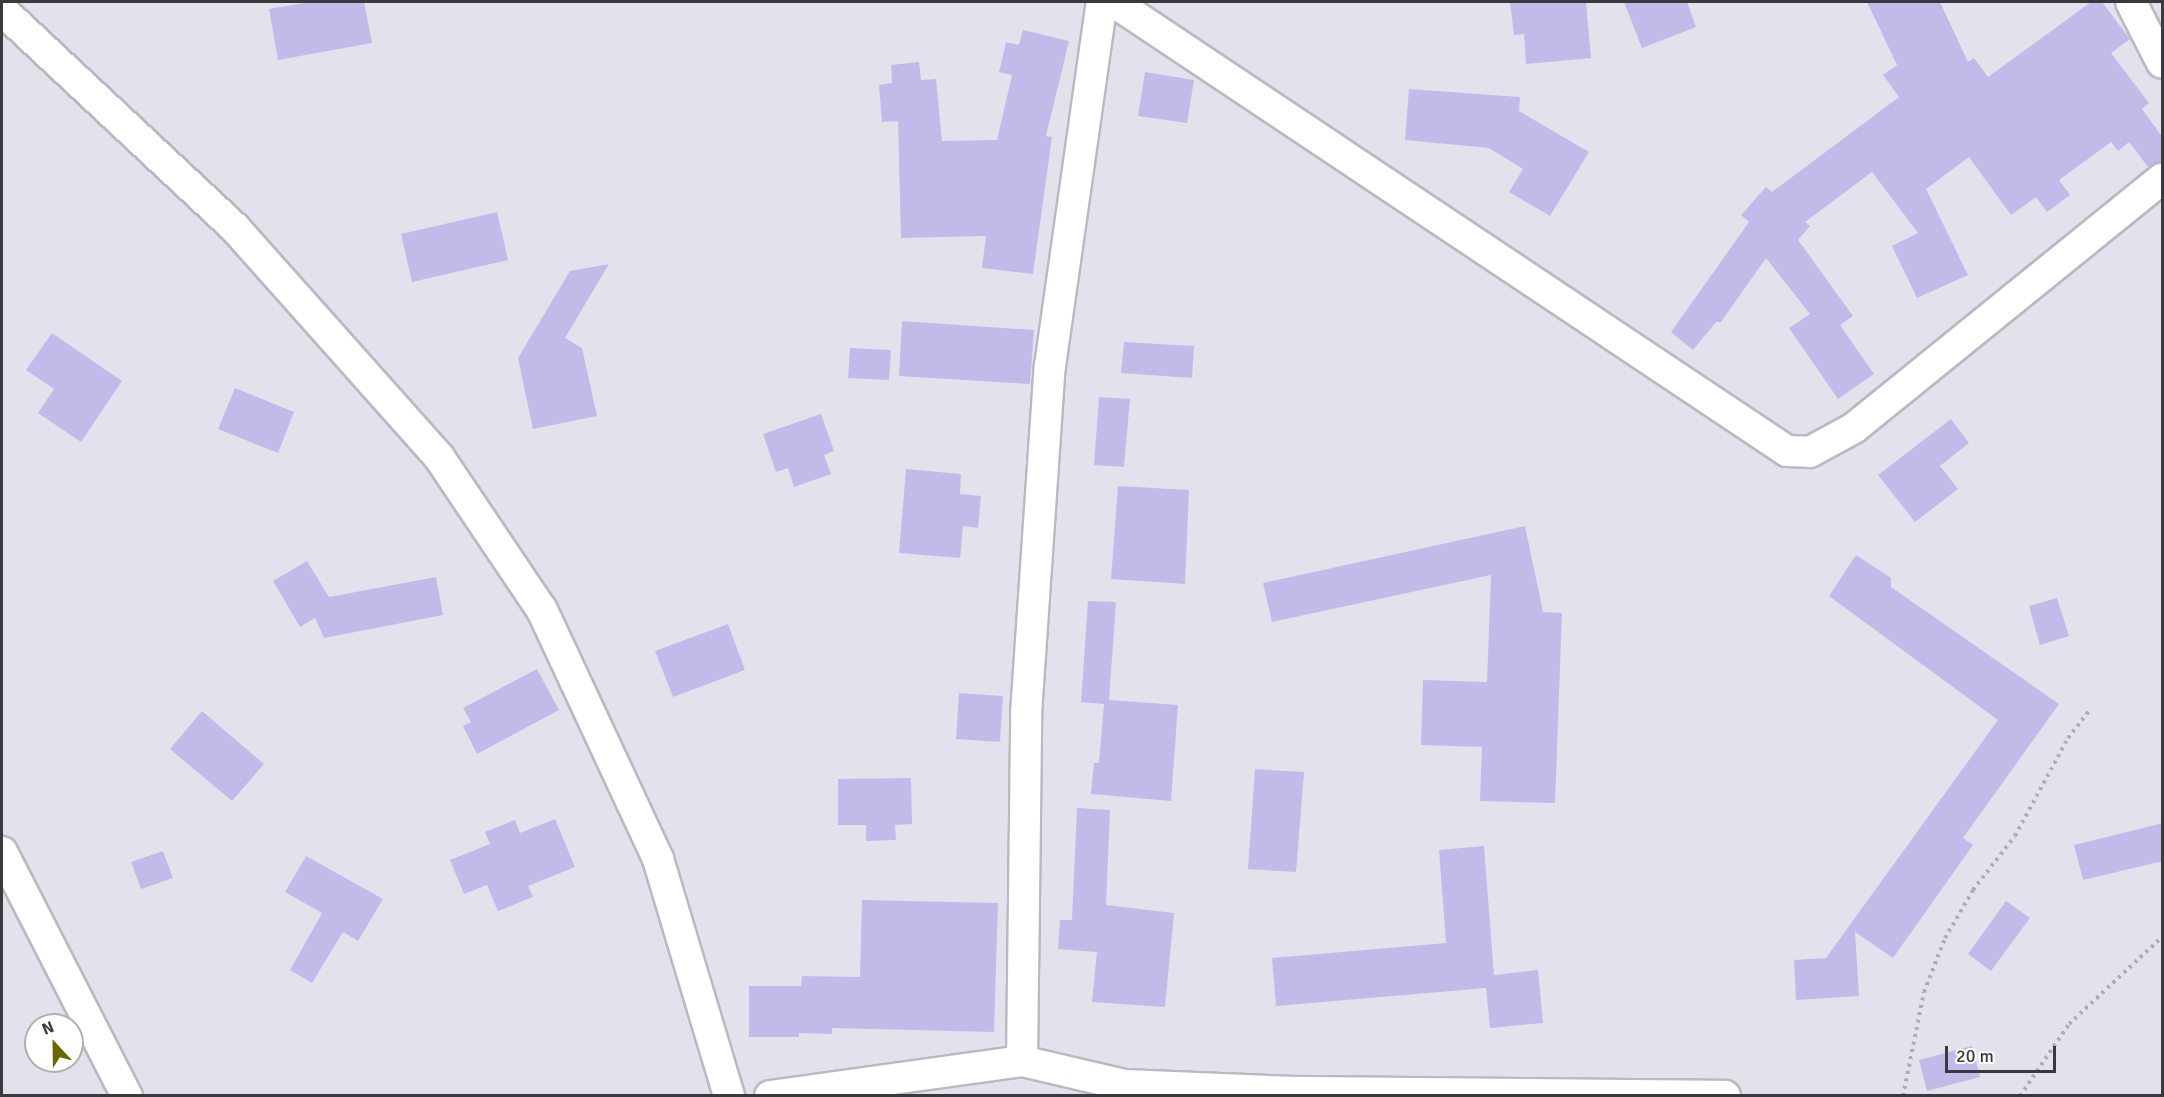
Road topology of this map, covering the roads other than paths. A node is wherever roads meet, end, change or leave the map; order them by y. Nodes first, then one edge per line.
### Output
1 (1102, 2) edge
2 (1114, 2) edge
3 (2131, 2) edge
4 (2, 10) edge
5 (2163, 63) edge
6 (2163, 179) edge
7 (2, 852) edge
8 (1022, 1061) junction
9 (127, 1095) edge
10 (729, 1095) edge
11 (770, 1095) edge
12 (1725, 1095) edge

1 - 8 street
2 - 6 street
3 - 5 street
4 - 10 street
7 - 9 street
8 - 11 street
8 - 12 street

